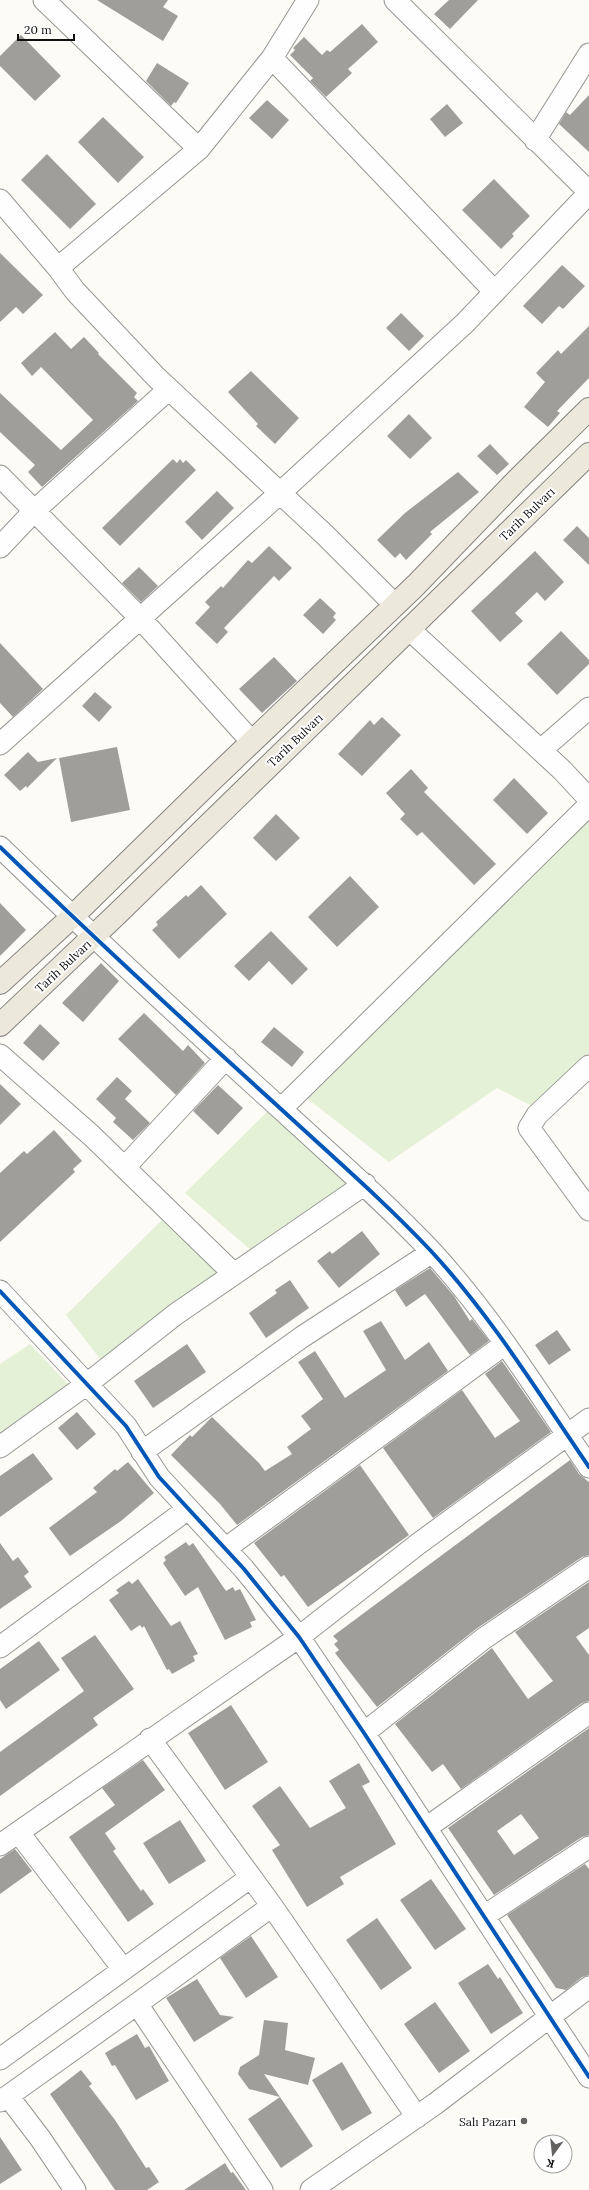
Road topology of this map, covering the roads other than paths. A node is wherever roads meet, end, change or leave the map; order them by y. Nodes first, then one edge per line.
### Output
1 (44, 0) edge
2 (308, 0) edge
3 (395, 0) edge
4 (589, 54) edge
5 (272, 58) junction
6 (535, 140) junction
7 (199, 149) junction
8 (589, 192) edge
9 (4, 212) edge
10 (58, 268) junction
11 (495, 292) junction
12 (169, 389) junction
13 (589, 409) edge
14 (589, 454) edge
15 (0, 476) edge
16 (280, 494) junction
17 (35, 510) junction
18 (0, 547) edge
19 (395, 605) junction
20 (140, 618) junction
21 (409, 629) junction
22 (589, 708) edge
23 (252, 742) junction
24 (0, 744) edge
25 (541, 750) junction
26 (589, 798) edge
27 (589, 805) edge
28 (0, 847) edge
29 (73, 916) junction
30 (94, 936) junction
31 (0, 983) edge
32 (0, 1025) edge
33 (0, 1055) edge
34 (226, 1058) junction
35 (589, 1066) edge
36 (281, 1109) junction
37 (124, 1167) junction
38 (364, 1184) junction
39 (589, 1210) edge
40 (432, 1252) junction
41 (234, 1274) junction
42 (0, 1291) edge
43 (505, 1344) junction
44 (87, 1384) junction
45 (589, 1419) edge
46 (567, 1435) junction
47 (0, 1447) edge
48 (142, 1452) junction
49 (589, 1467) edge
50 (188, 1509) junction
51 (225, 1549) junction
52 (589, 1567) edge
53 (299, 1637) junction
54 (0, 1647) edge
55 (589, 1713) edge
56 (364, 1732) junction
57 (150, 1738) junction
58 (426, 1828) junction
59 (19, 1833) junction
60 (0, 1845) edge
61 (589, 1847) edge
62 (251, 1877) junction
63 (272, 1906) junction
64 (484, 1916) junction
65 (123, 1969) junction
66 (589, 1987) edge
67 (137, 2004) junction
68 (551, 2016) junction
69 (0, 2059) edge
70 (589, 2077) edge
71 (4, 2099) edge
72 (417, 2117) junction
73 (75, 2190) edge
74 (262, 2190) edge
75 (311, 2190) edge

1 - 7 street
2 - 5 street
3 - 6 street
4 - 6 street
5 - 7 street
5 - 11 street
6 - 8 street
7 - 10 street
8 - 11 street
9 - 10 street
10 - 12 street
11 - 16 street
12 - 16 street
12 - 17 street
13 - 19 main road
14 - 21 main road, Tarih Bulvarı
15 - 17 street
16 - 19 street
16 - 20 street
17 - 18 street
17 - 20 street
19 - 23 main road
20 - 23 street
20 - 24 street
21 - 25 street
21 - 30 main road, Tarih Bulvarı
22 - 25 street
23 - 29 main road
25 - 26 street
27 - 36 street
28 - 29 street
29 - 30 street
29 - 31 main road
30 - 32 main road, Tarih Bulvarı
30 - 34 street
33 - 37 street
34 - 36 street
34 - 37 street
35 - 39 street
36 - 38 street
37 - 41 street
38 - 40 street
38 - 41 street
40 - 43 street
40 - 48 street
41 - 44 street
42 - 44 street
43 - 46 street
43 - 51 street
44 - 47 street
44 - 48 street
45 - 46 street
46 - 49 street
46 - 53 street
48 - 50 street
50 - 51 street
50 - 54 street
51 - 53 street
52 - 56 street
53 - 56 street
53 - 57 street
55 - 58 street
56 - 58 street
57 - 59 street
57 - 62 street
58 - 64 street
59 - 60 street
59 - 65 street
61 - 64 street
62 - 63 street
62 - 65 street
63 - 67 street
63 - 72 street
64 - 68 street
65 - 69 street
66 - 68 street
67 - 71 street
67 - 74 street
68 - 70 street
68 - 72 street
71 - 73 street
72 - 75 street

